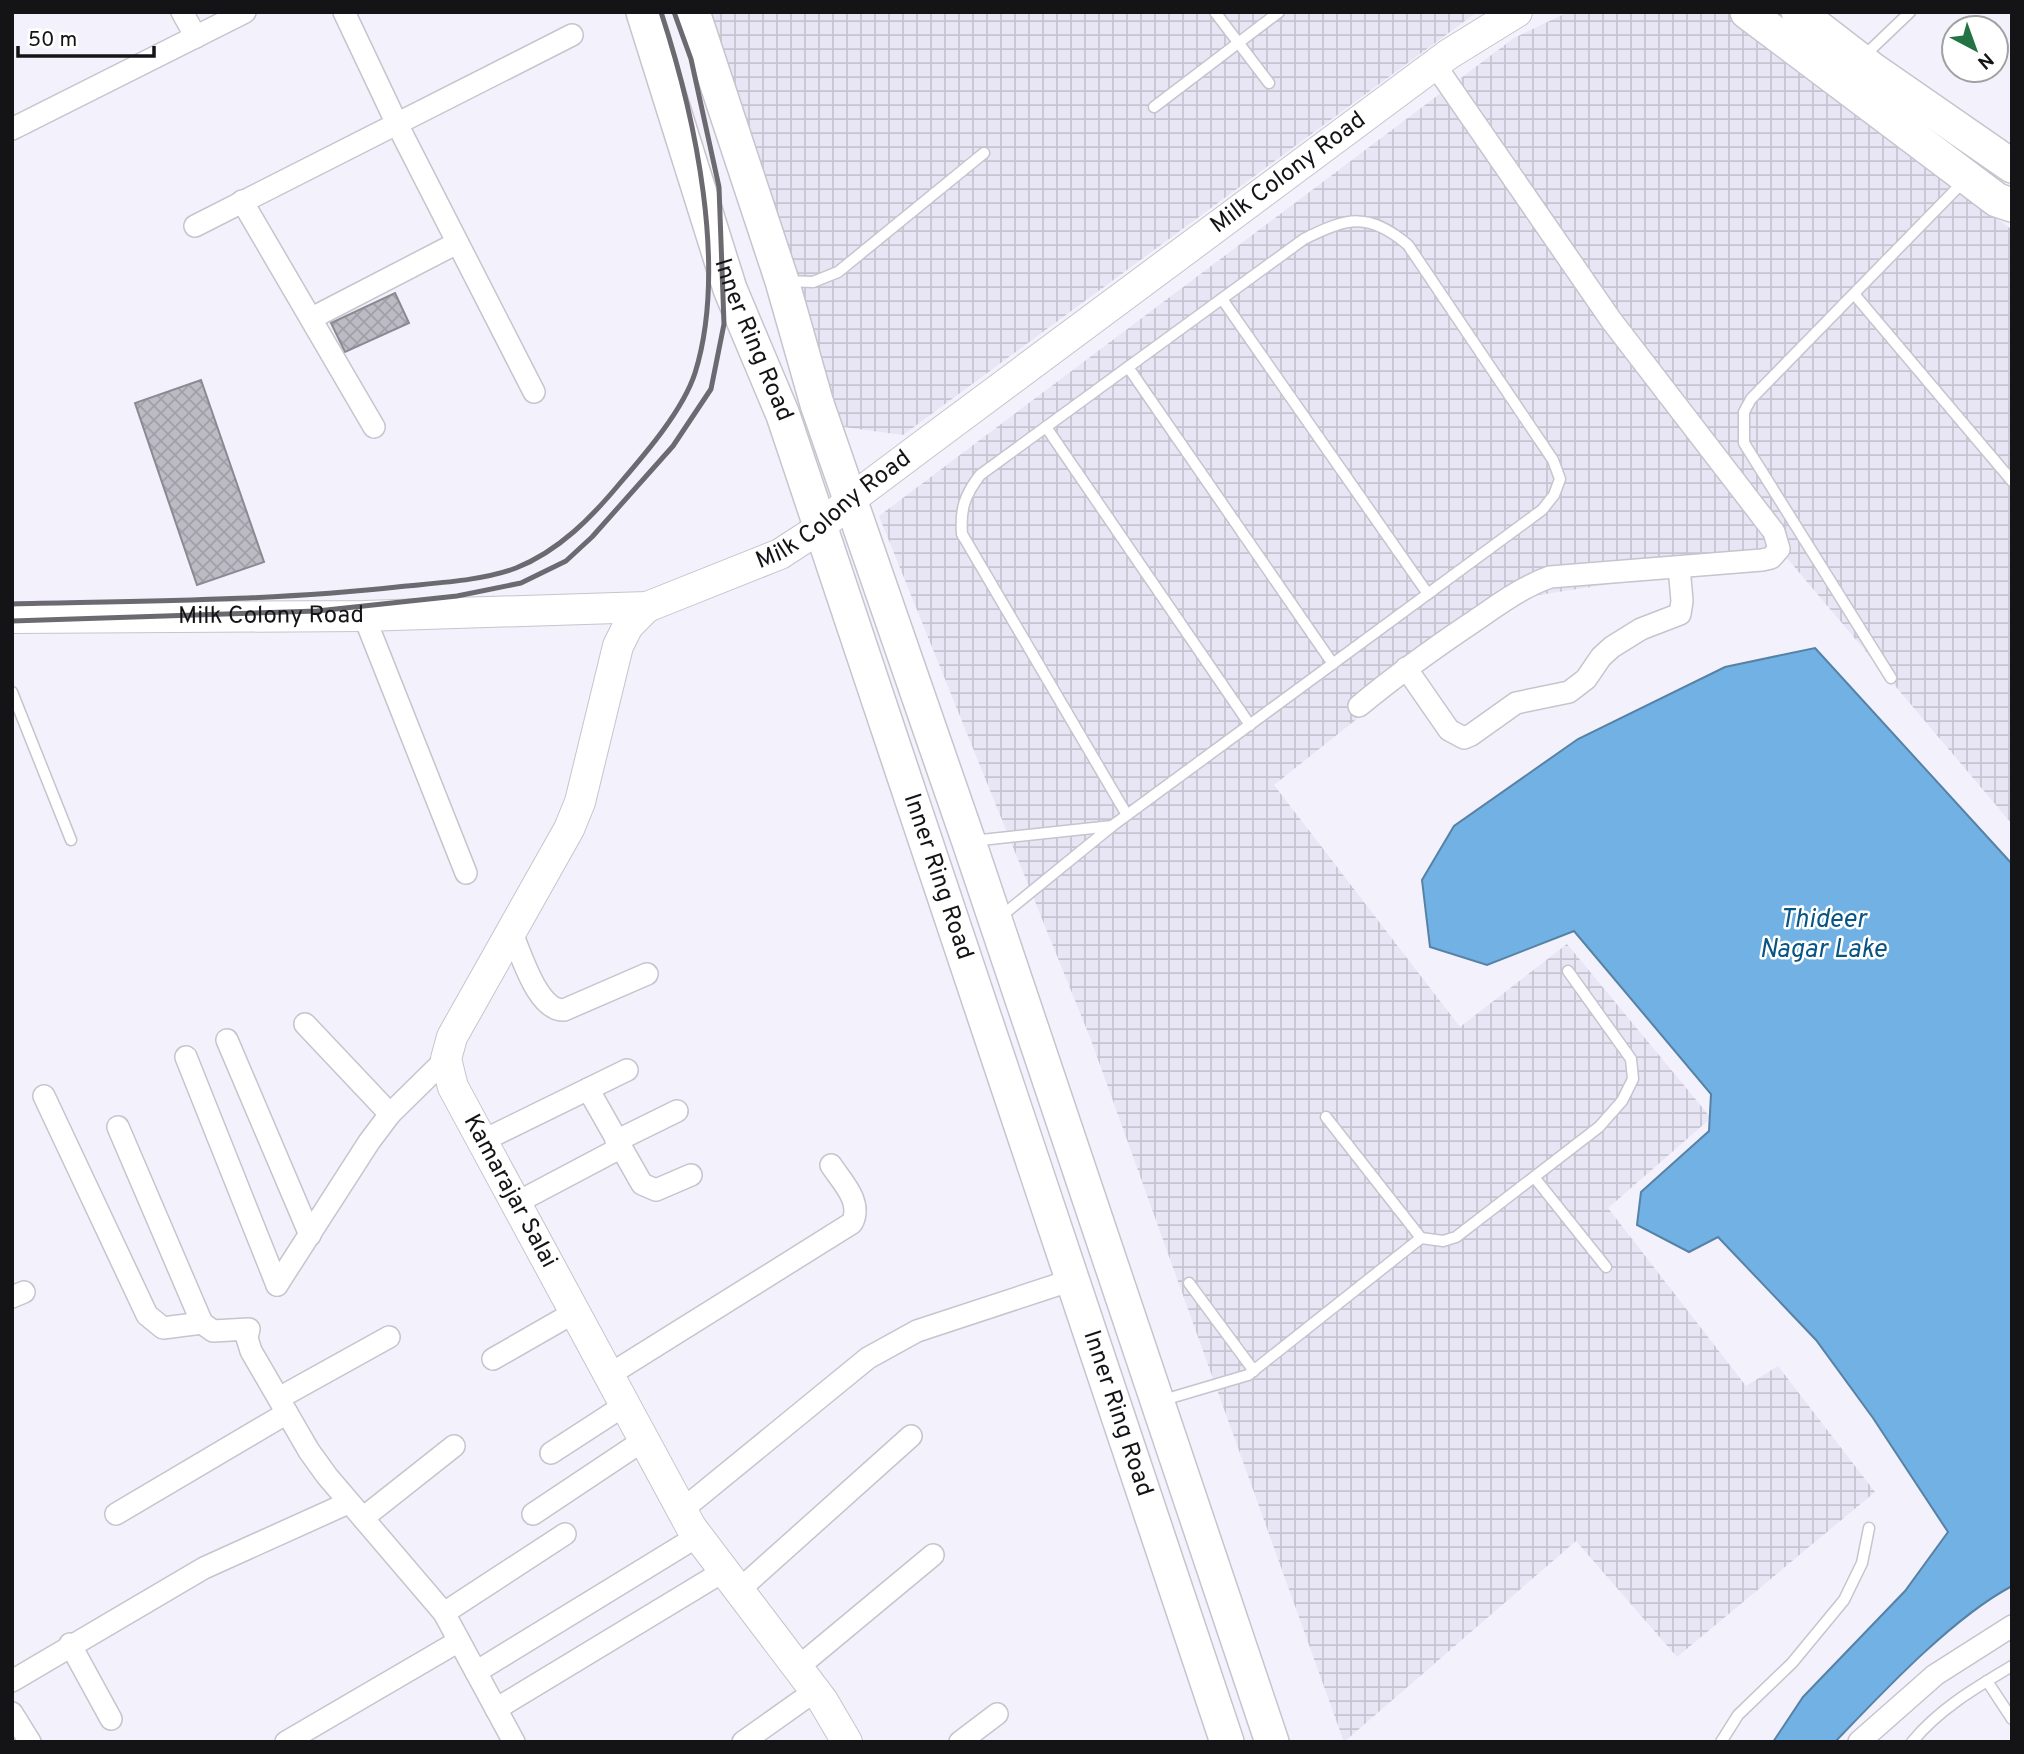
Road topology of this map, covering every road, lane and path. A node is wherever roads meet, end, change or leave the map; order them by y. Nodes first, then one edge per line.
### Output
1 (183, 12) edge
2 (246, 12) edge
3 (344, 12) edge
4 (643, 12) edge
5 (693, 12) edge
6 (1215, 12) edge
7 (1279, 12) edge
8 (1517, 12) edge
9 (1747, 12) edge
10 (1910, 12) edge
11 (1800, 13) edge
12 (572, 35) dead end
13 (196, 37) junction
14 (1238, 43) junction
15 (1860, 60) junction
16 (1435, 65) junction
17 (1269, 83) dead end
18 (1154, 107) dead end
19 (397, 124) junction
20 (12, 129) edge
21 (984, 153) dead end
22 (2012, 166) edge
23 (1969, 177) junction
24 (243, 201) junction
25 (2012, 205) edge
26 (195, 226) dead end
27 (457, 243) junction
28 (782, 281) junction
29 (1854, 294) junction
30 (1222, 299) junction
31 (312, 318) junction
32 (1128, 368) junction
33 (534, 392) dead end
34 (1046, 427) junction
35 (374, 428) dead end
36 (2012, 481) edge
37 (850, 500) junction
38 (820, 528) junction
39 (1679, 567) junction
40 (1428, 594) junction
41 (647, 607) junction
42 (364, 616) junction
43 (12, 618) edge
44 (1333, 664) junction
45 (1406, 668) junction
46 (1891, 678) dead end
47 (12, 692) edge
48 (1359, 705) dead end
49 (1250, 725) junction
50 (1127, 815) junction
51 (1112, 826) junction
52 (71, 840) dead end
53 (969, 842) junction
54 (466, 873) dead end
55 (995, 922) junction
56 (511, 931) junction
57 (1568, 971) dead end
58 (647, 974) dead end
59 (305, 1024) dead end
60 (228, 1040) dead end
61 (186, 1057) dead end
62 (446, 1059) junction
63 (627, 1070) dead end
64 (588, 1089) junction
65 (44, 1096) dead end
66 (677, 1111) dead end
67 (390, 1114) junction
68 (1326, 1117) dead end
69 (118, 1126) dead end
70 (482, 1141) junction
71 (618, 1145) junction
72 (831, 1165) dead end
73 (691, 1175) dead end
74 (1534, 1177) junction
75 (516, 1203) junction
76 (310, 1235) junction
77 (1421, 1238) junction
78 (1606, 1267) dead end
79 (1072, 1280) junction
80 (1189, 1283) dead end
81 (575, 1312) junction
82 (202, 1323) junction
83 (389, 1336) dead end
84 (494, 1359) dead end
85 (1254, 1371) junction
86 (609, 1375) junction
87 (1158, 1402) junction
88 (625, 1405) junction
89 (283, 1406) junction
90 (911, 1436) dead end
91 (644, 1440) junction
92 (454, 1446) dead end
93 (551, 1453) dead end
94 (356, 1510) junction
95 (682, 1510) junction
96 (116, 1514) dead end
97 (533, 1514) dead end
98 (1869, 1528) dead end
99 (565, 1534) dead end
100 (698, 1536) junction
101 (933, 1555) dead end
102 (732, 1580) junction
103 (444, 1613) junction
104 (2012, 1626) edge
105 (459, 1641) junction
106 (70, 1644) junction
107 (2012, 1666) edge
108 (476, 1672) junction
109 (806, 1679) junction
110 (12, 1681) edge
111 (1987, 1681) junction
112 (496, 1709) junction
113 (12, 1713) edge
114 (998, 1714) dead end
115 (2012, 1718) edge
116 (111, 1719) dead end
117 (837, 1738) edge
118 (30, 1742) edge
119 (286, 1742) edge
120 (514, 1742) edge
121 (743, 1742) edge
122 (960, 1742) edge
123 (1227, 1742) edge
124 (1272, 1742) edge
125 (1721, 1742) edge
126 (1859, 1742) edge
127 (1912, 1742) edge

1 - 13 street
2 - 13 street
3 - 19 street
4 - 38 main road, Inner Ring Road
5 - 28 main road, Inner Ring Road
6 - 14 lane
7 - 14 lane
8 - 16 main road, Milk Colony Road
9 - 23 main road
10 - 15 lane
11 - 15 main road
12 - 19 street
13 - 20 street
14 - 17 lane
14 - 18 lane
15 - 22 main road
16 - 37 main road, Milk Colony Road
16 - 39 street
19 - 24 street
19 - 27 street
21 - 28 lane
23 - 25 main road
23 - 29 lane
24 - 26 street
24 - 31 street
27 - 31 street
27 - 33 street
28 - 37 main road, Inner Ring Road
29 - 36 lane
29 - 46 lane
30 - 32 lane
30 - 40 lane
30 - 40 lane
31 - 35 street
32 - 34 lane
32 - 44 lane
34 - 49 lane
34 - 50 lane
37 - 38 main road, Milk Colony Road
37 - 53 main road, Inner Ring Road
38 - 41 main road, Milk Colony Road
38 - 79 main road, Inner Ring Road
39 - 45 street
39 - 45 street
40 - 44 lane
41 - 42 main road, Milk Colony Road
41 - 56 main road
42 - 43 main road, Milk Colony Road
42 - 54 street
44 - 49 lane
45 - 48 street
47 - 52 lane
49 - 50 lane
50 - 51 lane
51 - 53 lane
51 - 55 lane
53 - 55 main road, Inner Ring Road
55 - 87 main road, Inner Ring Road
56 - 58 street
56 - 62 main road
57 - 74 lane
59 - 67 street
60 - 76 street
61 - 76 street
62 - 67 street
62 - 70 main road, Kamarajar Salai
63 - 64 street
64 - 70 street
64 - 71 street
65 - 82 street
66 - 71 street
67 - 76 street
68 - 77 lane
69 - 82 street
70 - 75 main road, Kamarajar Salai
71 - 73 street
71 - 75 street
72 - 86 street
74 - 77 lane
74 - 78 lane
75 - 81 main road, Kamarajar Salai
77 - 85 lane
79 - 95 street
79 - 123 main road, Inner Ring Road
80 - 85 lane
81 - 84 street
81 - 86 main road, Kamarajar Salai
82 - 89 street
83 - 89 street
85 - 87 lane
86 - 88 main road, Kamarajar Salai
87 - 124 main road, Inner Ring Road
88 - 91 main road, Kamarajar Salai
88 - 93 street
89 - 94 street
89 - 96 street
90 - 102 street
91 - 95 main road, Kamarajar Salai
91 - 97 street
92 - 94 street
94 - 103 street
94 - 106 street
95 - 100 main road, Kamarajar Salai
98 - 125 lane
99 - 103 street
100 - 102 main road, Kamarajar Salai
100 - 108 street
101 - 109 street
102 - 109 main road, Kamarajar Salai
102 - 112 street
103 - 105 street
104 - 126 street
105 - 108 street
105 - 119 street
106 - 110 street
106 - 116 street
107 - 111 lane
108 - 112 street
109 - 117 main road, Kamarajar Salai
109 - 121 street
111 - 115 lane
111 - 127 lane
112 - 120 street
113 - 118 street
114 - 122 street

